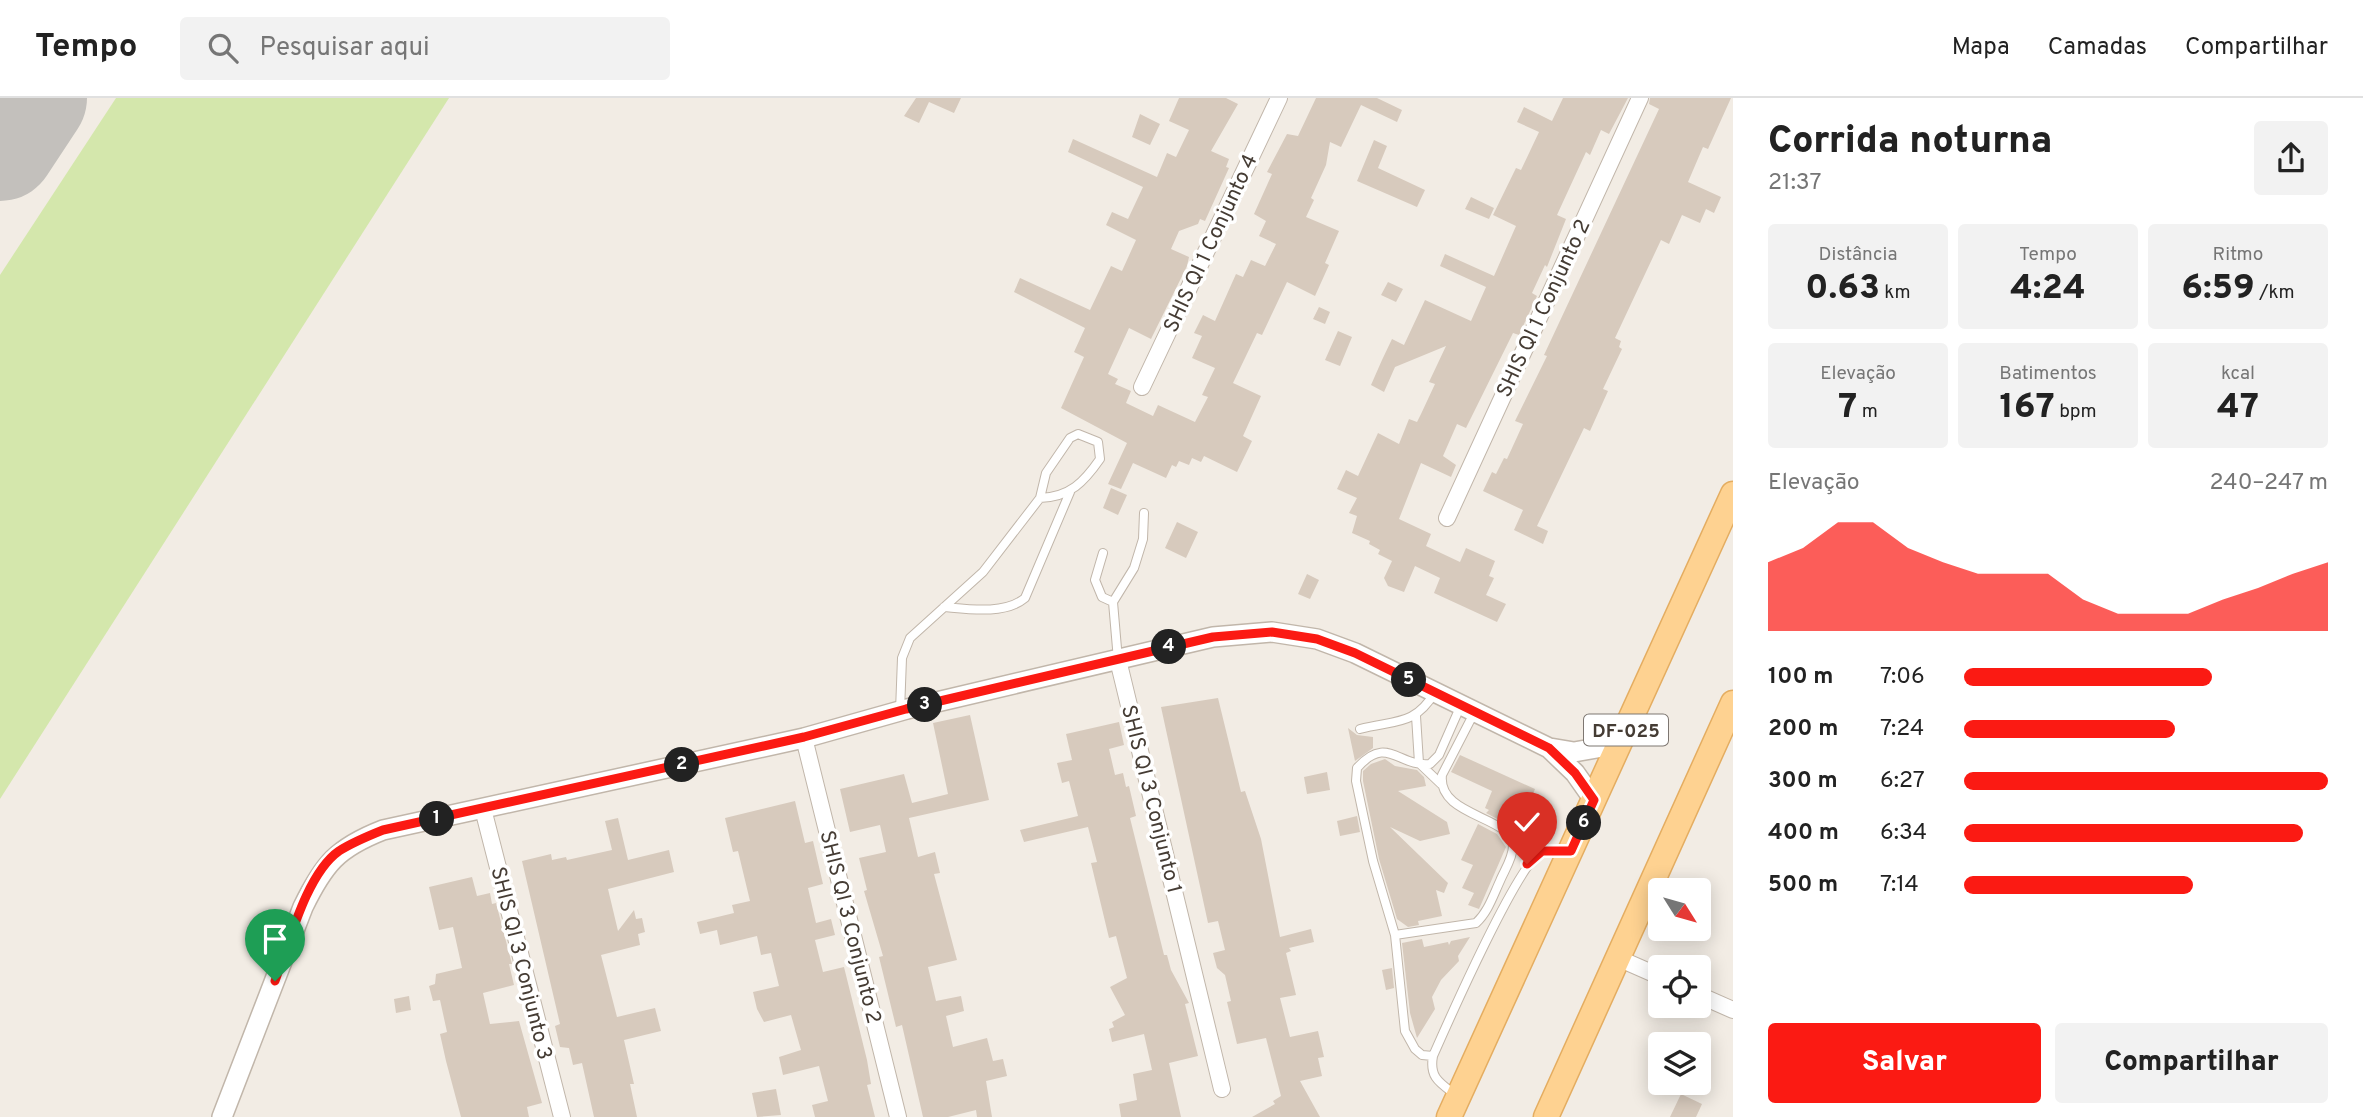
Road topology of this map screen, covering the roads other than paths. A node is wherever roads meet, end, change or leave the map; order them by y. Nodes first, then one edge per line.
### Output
1 (1279, 98) edge
2 (1640, 98) edge
3 (1142, 387) dead end
4 (1070, 492) junction
5 (1733, 494) edge
6 (1040, 498) junction
7 (1144, 513) dead end
8 (1447, 518) dead end
9 (1103, 553) dead end
10 (1113, 601) junction
11 (944, 607) junction
12 (1118, 660) junction
13 (1435, 692) junction
14 (1733, 703) edge
15 (1468, 708) junction
16 (900, 711) junction
17 (1416, 716) junction
18 (1360, 729) dead end
19 (804, 737) junction
20 (1620, 744) junction
21 (1549, 748) junction
22 (1419, 763) junction
23 (1441, 784) junction
24 (1594, 800) junction
25 (483, 809) junction
26 (1571, 851) junction
27 (1395, 935) junction
28 (1620, 959) junction
29 (1648, 971) edge
30 (1711, 1000) edge
31 (1733, 1010) edge
32 (1433, 1056) junction
33 (1222, 1089) dead end
34 (1453, 1107) edge
35 (222, 1117) edge
36 (562, 1117) edge
37 (898, 1117) edge
38 (1546, 1117) edge

1 - 3 street, SHIS QI 1 Conjunto 4
2 - 8 street, SHIS QI 1 Conjunto 2
4 - 6 lane
4 - 6 lane
4 - 11 lane
5 - 20 main road, DF-025
6 - 11 lane
7 - 10 lane
9 - 10 lane
10 - 12 lane, SHIS QI 3 Conjunto 1
11 - 16 lane
12 - 13 street
12 - 16 street
12 - 33 street, SHIS QI 3 Conjunto 1
13 - 15 street
13 - 17 lane
14 - 28 main road
15 - 21 street
15 - 22 lane
15 - 23 lane
16 - 19 street
17 - 18 lane
17 - 22 lane
19 - 25 street
19 - 37 street, SHIS QI 3 Conjunto 2
20 - 21 street
20 - 24 main road, DF-025
21 - 24 street
22 - 23 lane
22 - 27 lane
23 - 27 lane
24 - 26 main road, DF-025
25 - 35 street
25 - 36 street, SHIS QI 3 Conjunto 3
26 - 32 lane
26 - 34 main road, DF-025
27 - 32 lane
28 - 29 street
28 - 38 main road
30 - 31 street
32 - 34 lane

